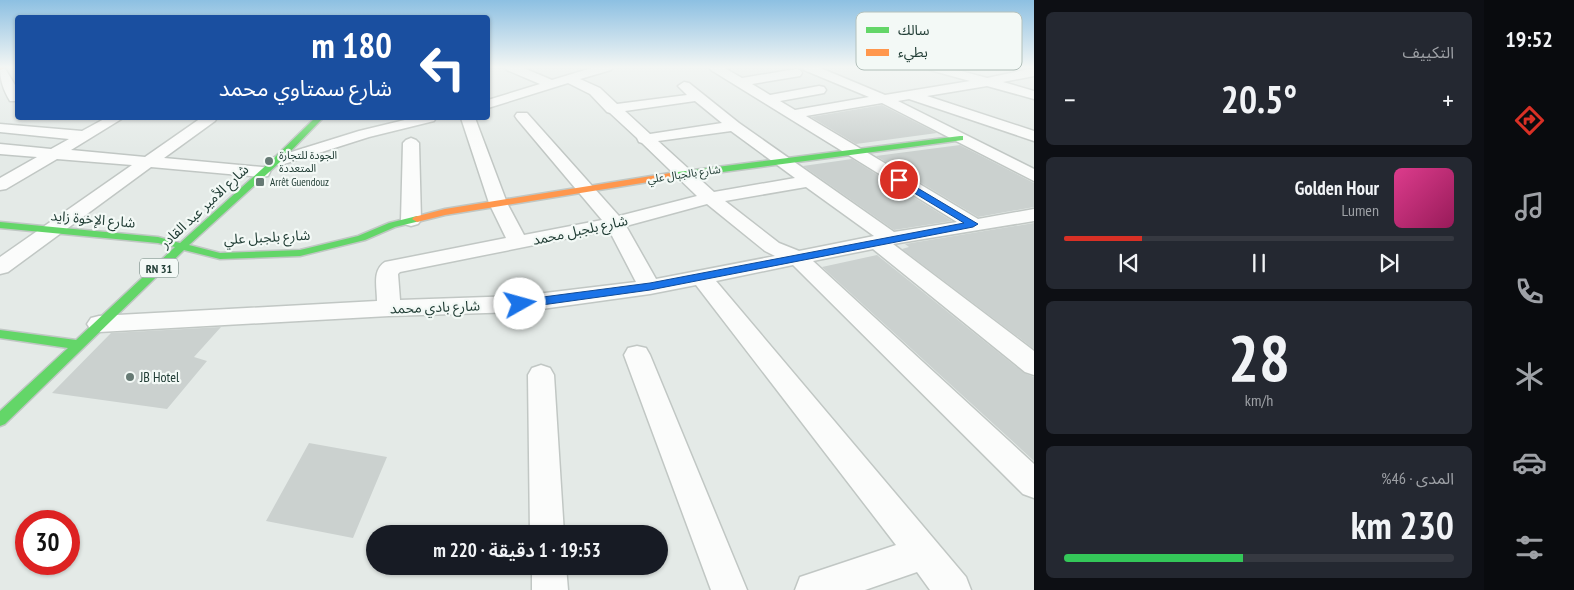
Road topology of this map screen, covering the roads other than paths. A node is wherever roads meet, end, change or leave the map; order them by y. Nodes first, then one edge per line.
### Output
1 (520, 95) edge
2 (599, 95) edge
3 (695, 95) edge
4 (760, 95) edge
5 (793, 95) edge
6 (871, 95) edge
7 (908, 95) edge
8 (920, 95) edge
9 (912, 96) junction
10 (698, 97) junction
11 (15, 98) edge
12 (767, 99) junction
13 (886, 100) junction
14 (0, 102) edge
15 (490, 103) edge
16 (612, 108) junction
17 (794, 114) junction
18 (522, 116) dead end
19 (15, 119) edge
20 (113, 120) edge
21 (207, 120) edge
22 (318, 120) edge
23 (421, 120) edge
24 (469, 120) edge
25 (734, 126) junction
26 (0, 127) edge
27 (85, 136) junction
28 (1034, 136) edge
29 (960, 138) junction
30 (644, 139) junction
31 (412, 143) dead end
32 (0, 149) edge
33 (852, 151) junction
34 (54, 154) junction
35 (782, 160) junction
36 (147, 162) junction
37 (269, 167) junction
38 (1029, 169) edge
39 (683, 174) junction
40 (809, 180) junction
41 (0, 185) edge
42 (583, 188) junction
43 (710, 198) junction
44 (498, 203) junction
45 (1034, 215) edge
46 (411, 220) junction
47 (615, 223) junction
48 (973, 224) junction
49 (0, 225) edge
50 (51, 230) junction
51 (884, 241) junction
52 (518, 243) junction
53 (182, 246) junction
54 (798, 258) junction
55 (0, 267) edge
56 (702, 276) junction
57 (650, 287) junction
58 (389, 308) junction
59 (100, 324) junction
60 (0, 334) edge
61 (79, 345) junction
62 (637, 355) dead end
63 (1034, 365) edge
64 (542, 375) dead end
65 (0, 420) edge
66 (1034, 484) edge
67 (547, 525) edge
68 (923, 553) junction
69 (549, 575) edge
70 (550, 590) edge
71 (729, 590) edge
72 (814, 590) edge
73 (953, 590) edge

1 - 15 street
2 - 16 street
3 - 10 street
4 - 12 street
5 - 12 street
6 - 13 street
7 - 9 street
8 - 9 street
9 - 13 street
9 - 28 street
10 - 16 street
10 - 25 street
11 - 14 street
12 - 17 street
13 - 17 street
13 - 29 street
16 - 30 street
17 - 33 street
18 - 42 street
19 - 26 street
20 - 27 street
21 - 36 street
22 - 37 street, شارع الأمير عبد القادر / RN 31
23 - 37 street
24 - 44 street
25 - 30 street
25 - 35 street
26 - 27 street
27 - 34 street
29 - 33 street, شارع بالجبال علي
29 - 38 street
30 - 39 street
31 - 46 street
32 - 34 street
33 - 35 street, شارع بالجبال علي
33 - 48 street
34 - 36 street
34 - 41 street
35 - 39 street, شارع بالجبال علي
35 - 40 street
36 - 37 street
36 - 50 street
37 - 53 street, شارع الأمير عبد القادر / RN 31
39 - 42 street, شارع بالجبال علي
39 - 43 street
40 - 43 street, شارع بلجبل محمد
40 - 51 street
42 - 44 street, شارع بالجبال علي
42 - 47 street
43 - 47 street, شارع بلجبل محمد
43 - 54 street
44 - 46 street, شارع بالجبال علي
44 - 52 street
45 - 48 street, شارع بادي محمد
46 - 53 street, شارع بلجبل علي
47 - 52 street, شارع بلجبل محمد
47 - 57 street
48 - 51 street, شارع بادي محمد
49 - 50 street, شارع الإخوة زايد
50 - 53 street, شارع الإخوة زايد
50 - 55 street
51 - 54 street, شارع بادي محمد
51 - 63 street
52 - 58 street, شارع بلجبل محمد
53 - 59 street, شارع الأمير عبد القادر / RN 31
54 - 56 street, شارع بادي محمد
54 - 66 street
56 - 57 street, شارع بادي محمد
56 - 68 street
57 - 58 street, شارع بادي محمد
58 - 59 street, شارع بادي محمد
59 - 61 street, شارع الأمير عبد القادر / RN 31
60 - 61 street
61 - 65 street, شارع الأمير عبد القادر / RN 31
62 - 71 street
64 - 67 street
68 - 72 street
68 - 73 street
69 - 70 street

